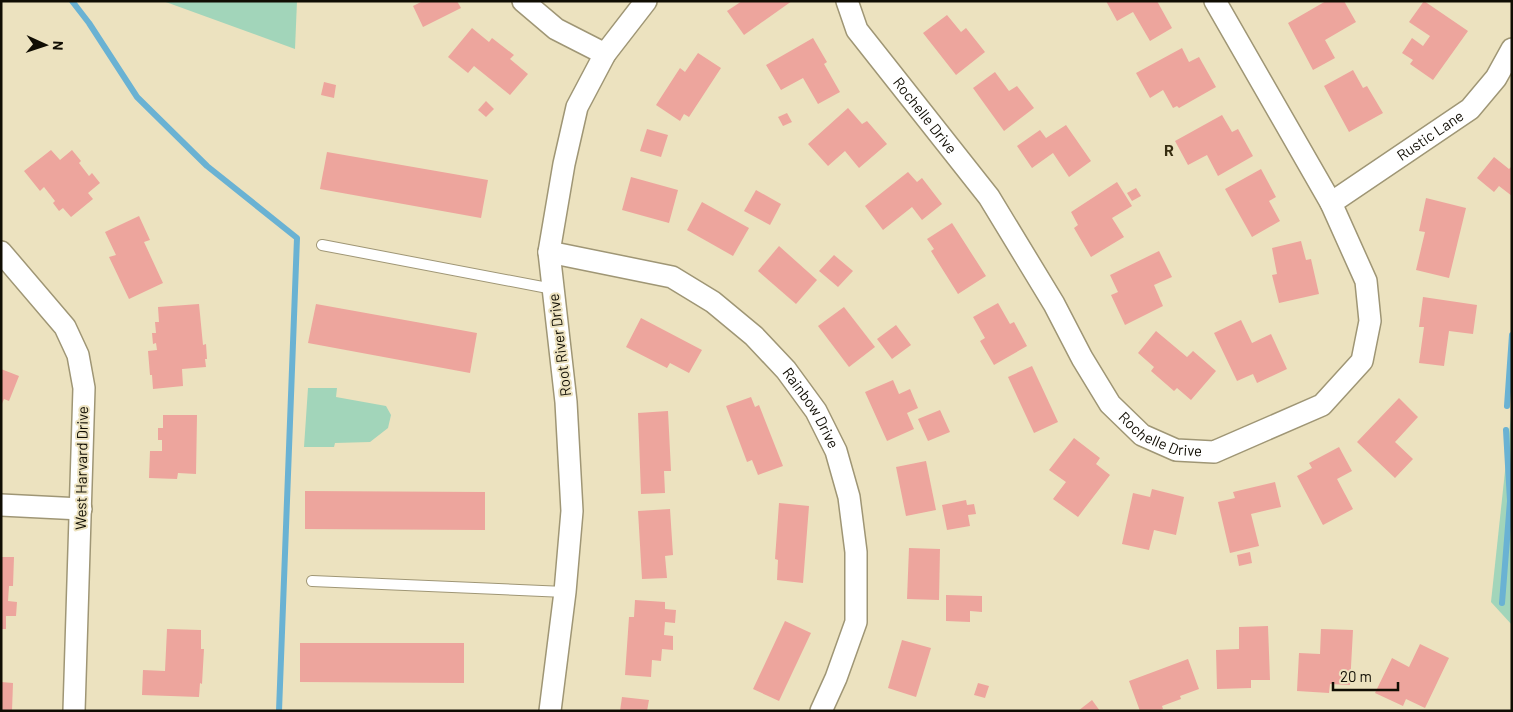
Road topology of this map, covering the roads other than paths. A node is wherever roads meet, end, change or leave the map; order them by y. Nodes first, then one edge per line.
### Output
1 (523, 1) edge
2 (646, 1) edge
3 (847, 1) edge
4 (1215, 1) edge
5 (1512, 49) edge
6 (605, 54) junction
7 (1330, 203) junction
8 (322, 245) dead end
9 (1, 252) edge
10 (549, 252) junction
11 (553, 289) junction
12 (1, 505) edge
13 (81, 509) junction
14 (312, 581) dead end
15 (565, 592) junction
16 (74, 711) edge
17 (550, 711) edge
18 (821, 711) edge

1 - 6 street
2 - 6 street, Root River Drive
3 - 7 street, Rochelle Drive
4 - 7 street, Rochelle Drive
5 - 7 street, Rustic Lane
6 - 10 street, Root River Drive
8 - 11 lane
9 - 13 street, West Harvard Drive
10 - 11 street, Root River Drive
10 - 18 street, Rainbow Drive
11 - 15 street, Root River Drive
12 - 13 street
13 - 16 street, West Harvard Drive
14 - 15 lane
15 - 17 street, Root River Drive

